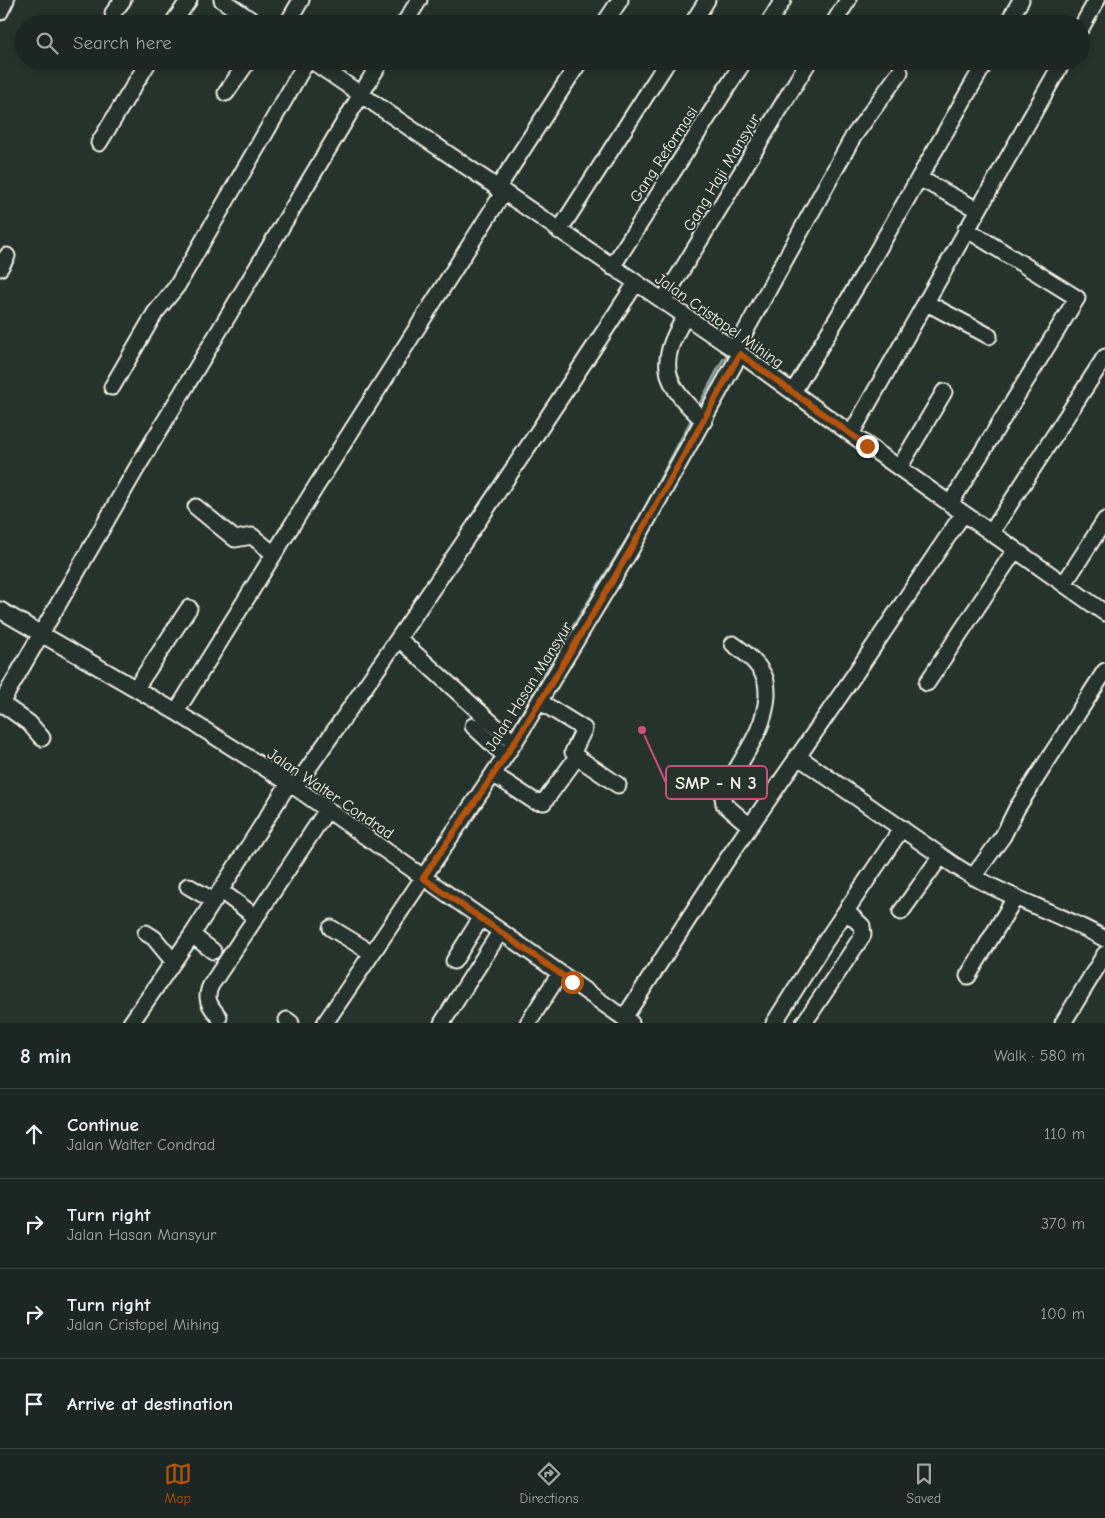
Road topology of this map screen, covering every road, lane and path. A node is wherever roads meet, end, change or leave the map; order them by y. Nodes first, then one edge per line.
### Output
1 (6, 0) edge
2 (123, 0) edge
3 (189, 0) edge
4 (301, 0) edge
5 (419, 0) edge
6 (620, 0) edge
7 (707, 0) edge
8 (783, 0) edge
9 (848, 0) edge
10 (1021, 0) edge
11 (1097, 0) edge
12 (229, 2) edge
13 (0, 12) edge
14 (114, 13) dead end
15 (178, 15) edge
16 (246, 15) edge
17 (292, 15) edge
18 (410, 15) edge
19 (610, 15) edge
20 (698, 15) edge
21 (774, 15) edge
22 (839, 15) edge
23 (1012, 15) edge
24 (1088, 15) edge
25 (144, 70) edge
26 (242, 70) edge
27 (301, 70) edge
28 (325, 70) edge
29 (375, 70) edge
30 (574, 70) edge
31 (662, 70) edge
32 (738, 70) edge
33 (804, 70) edge
34 (981, 70) edge
35 (1058, 70) edge
36 (900, 72) dead end
37 (226, 93) dead end
38 (360, 94) junction
39 (100, 143) dead end
40 (919, 178) junction
41 (500, 191) junction
42 (978, 210) junction
43 (966, 229) junction
44 (559, 231) junction
45 (612, 267) junction
46 (636, 283) junction
47 (663, 302) junction
48 (925, 302) junction
49 (685, 316) junction
50 (989, 336) dead end
51 (738, 352) junction
52 (1105, 357) edge
53 (112, 387) dead end
54 (793, 392) junction
55 (944, 392) dead end
56 (704, 421) junction
57 (851, 434) junction
58 (899, 468) junction
59 (950, 504) junction
60 (196, 507) dead end
61 (964, 514) junction
62 (1105, 520) edge
63 (991, 533) junction
64 (1015, 550) junction
65 (274, 554) junction
66 (1064, 584) junction
67 (189, 608) dead end
68 (1103, 608) edge
69 (0, 610) edge
70 (41, 633) junction
71 (399, 639) junction
72 (733, 644) dead end
73 (1105, 671) edge
74 (926, 683) dead end
75 (136, 688) junction
76 (539, 701) junction
77 (1, 704) edge
78 (176, 712) junction
79 (473, 726) dead end
80 (42, 738) dead end
81 (510, 750) junction
82 (797, 756) junction
83 (577, 757) junction
84 (493, 774) junction
85 (618, 785) dead end
86 (292, 786) junction
87 (327, 810) junction
88 (750, 826) junction
89 (902, 828) junction
90 (941, 856) junction
91 (973, 877) junction
92 (423, 878) junction
93 (188, 886) dead end
94 (229, 897) dead end
95 (1015, 898) junction
96 (214, 901) junction
97 (846, 911) junction
98 (901, 912) dead end
99 (256, 917) junction
100 (481, 918) junction
101 (330, 928) dead end
102 (500, 932) junction
103 (146, 933) dead end
104 (192, 935) junction
105 (1105, 940) edge
106 (213, 951) dead end
107 (372, 953) junction
108 (1105, 954) edge
109 (454, 961) dead end
110 (173, 962) junction
111 (560, 973) junction
112 (968, 976) dead end
113 (219, 1017) dead end
114 (629, 1022) edge
115 (130, 1023) edge
116 (325, 1023) edge
117 (442, 1023) edge
118 (528, 1023) edge
119 (774, 1023) edge
120 (804, 1023) edge
121 (1063, 1023) edge

1 - 13 street
2 - 14 street
3 - 15 street
4 - 17 street
5 - 18 street
6 - 19 street
7 - 20 street
8 - 21 street
9 - 22 street
10 - 23 street
11 - 24 street
12 - 16 street
25 - 39 street
26 - 37 street
27 - 53 street
28 - 38 street, Jalan Cristopel Mihing
29 - 38 street
30 - 41 street
31 - 44 street
32 - 45 street, Gang Reformasi
33 - 47 street, Gang Haji Mansyur
34 - 40 street
35 - 42 street
36 - 51 street, Jalan Hasan Mansyur
38 - 41 street, Jalan Cristopel Mihing
38 - 70 street
40 - 42 street
40 - 54 street
41 - 44 street, Jalan Cristopel Mihing
41 - 65 street
42 - 43 street
43 - 48 street
43 - 59 street
44 - 45 street, Jalan Cristopel Mihing
45 - 46 street, Jalan Cristopel Mihing
46 - 47 street, Jalan Cristopel Mihing
46 - 71 street
47 - 49 street, Jalan Cristopel Mihing
48 - 50 street
48 - 57 street
49 - 51 street, Jalan Cristopel Mihing
49 - 56 street
51 - 54 street, Jalan Cristopel Mihing
51 - 56 street, Jalan Hasan Mansyur
52 - 63 street
54 - 57 street, Jalan Cristopel Mihing
55 - 58 street
56 - 76 street, Jalan Hasan Mansyur
57 - 58 street, Jalan Cristopel Mihing
58 - 59 street, Jalan Cristopel Mihing
59 - 61 street, Jalan Cristopel Mihing
60 - 65 street
61 - 63 street, Jalan Cristopel Mihing
61 - 82 street
62 - 66 street
63 - 64 street, Jalan Cristopel Mihing
64 - 66 street, Jalan Cristopel Mihing
64 - 74 street
65 - 78 street
66 - 68 street, Jalan Cristopel Mihing
67 - 75 street
69 - 70 street, Jalan Walter Condrad
70 - 75 street, Jalan Walter Condrad
70 - 77 street
71 - 81 street
71 - 86 street
72 - 88 street
73 - 91 street
75 - 78 street, Jalan Walter Condrad
76 - 81 street, Jalan Hasan Mansyur
76 - 83 street
77 - 80 street
78 - 86 street, Jalan Walter Condrad
79 - 81 street
81 - 84 street, Jalan Hasan Mansyur
82 - 88 street
82 - 89 street
83 - 84 street
83 - 85 street
84 - 92 street, Jalan Hasan Mansyur
86 - 87 street, Jalan Walter Condrad
86 - 96 street
87 - 92 street, Jalan Walter Condrad
87 - 99 street
88 - 114 street
89 - 90 street
89 - 97 street
90 - 91 street
90 - 98 street
91 - 95 street
92 - 100 street, Jalan Walter Condrad
92 - 107 street, Jalan Hasan Mansyur
93 - 96 street
94 - 99 street
95 - 105 street
95 - 112 street
96 - 104 street
97 - 119 street
97 - 120 street
99 - 113 street
100 - 102 street, Jalan Walter Condrad
100 - 109 street
101 - 107 street
102 - 111 street, Jalan Walter Condrad
102 - 117 street
103 - 110 street
104 - 106 street
104 - 110 street
107 - 116 street, Jalan Hasan Mansyur
108 - 121 street
110 - 115 street
111 - 114 street, Jalan Walter Condrad
111 - 118 street

